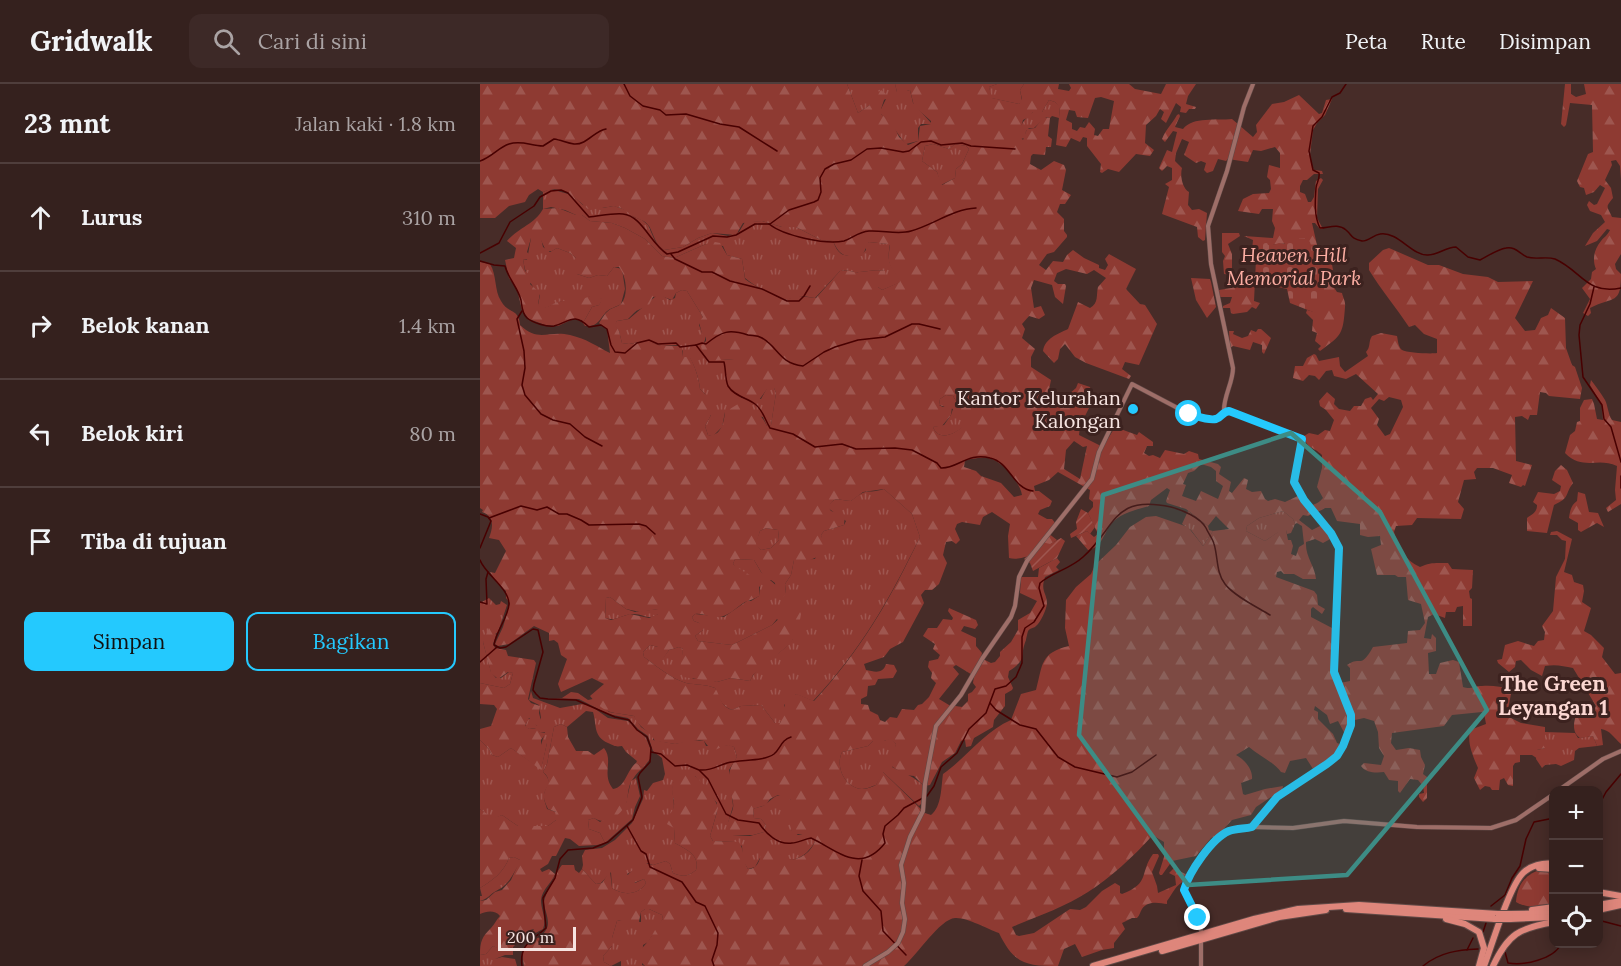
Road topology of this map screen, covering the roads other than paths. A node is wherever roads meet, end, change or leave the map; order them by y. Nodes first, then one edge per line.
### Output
1 (1253, 84) edge
2 (1224, 412) junction
3 (1621, 751) edge
4 (1565, 786) edge
5 (1549, 797) edge
6 (1256, 826) junction
7 (1549, 863) edge
8 (1549, 868) edge
9 (1603, 893) edge
10 (1621, 896) edge
11 (1621, 903) edge
12 (1549, 908) edge
13 (1603, 908) edge
14 (1409, 913) junction
15 (1549, 915) edge
16 (1496, 916) junction
17 (1510, 916) junction
18 (1549, 923) edge
19 (1201, 931) dead end
20 (1201, 943) dead end
21 (865, 966) edge
22 (1094, 966) edge
23 (1110, 966) edge
24 (1201, 966) edge
25 (1479, 966) edge
26 (1488, 966) edge

1 - 2 street
2 - 6 street
2 - 21 street
3 - 4 street
5 - 6 street
6 - 19 street
7 - 26 highway
8 - 26 highway
9 - 10 highway
11 - 13 highway
12 - 17 highway
14 - 16 highway
14 - 23 highway
14 - 25 highway
15 - 17 highway
16 - 17 highway, bridge
16 - 22 highway
18 - 26 highway
20 - 24 street

